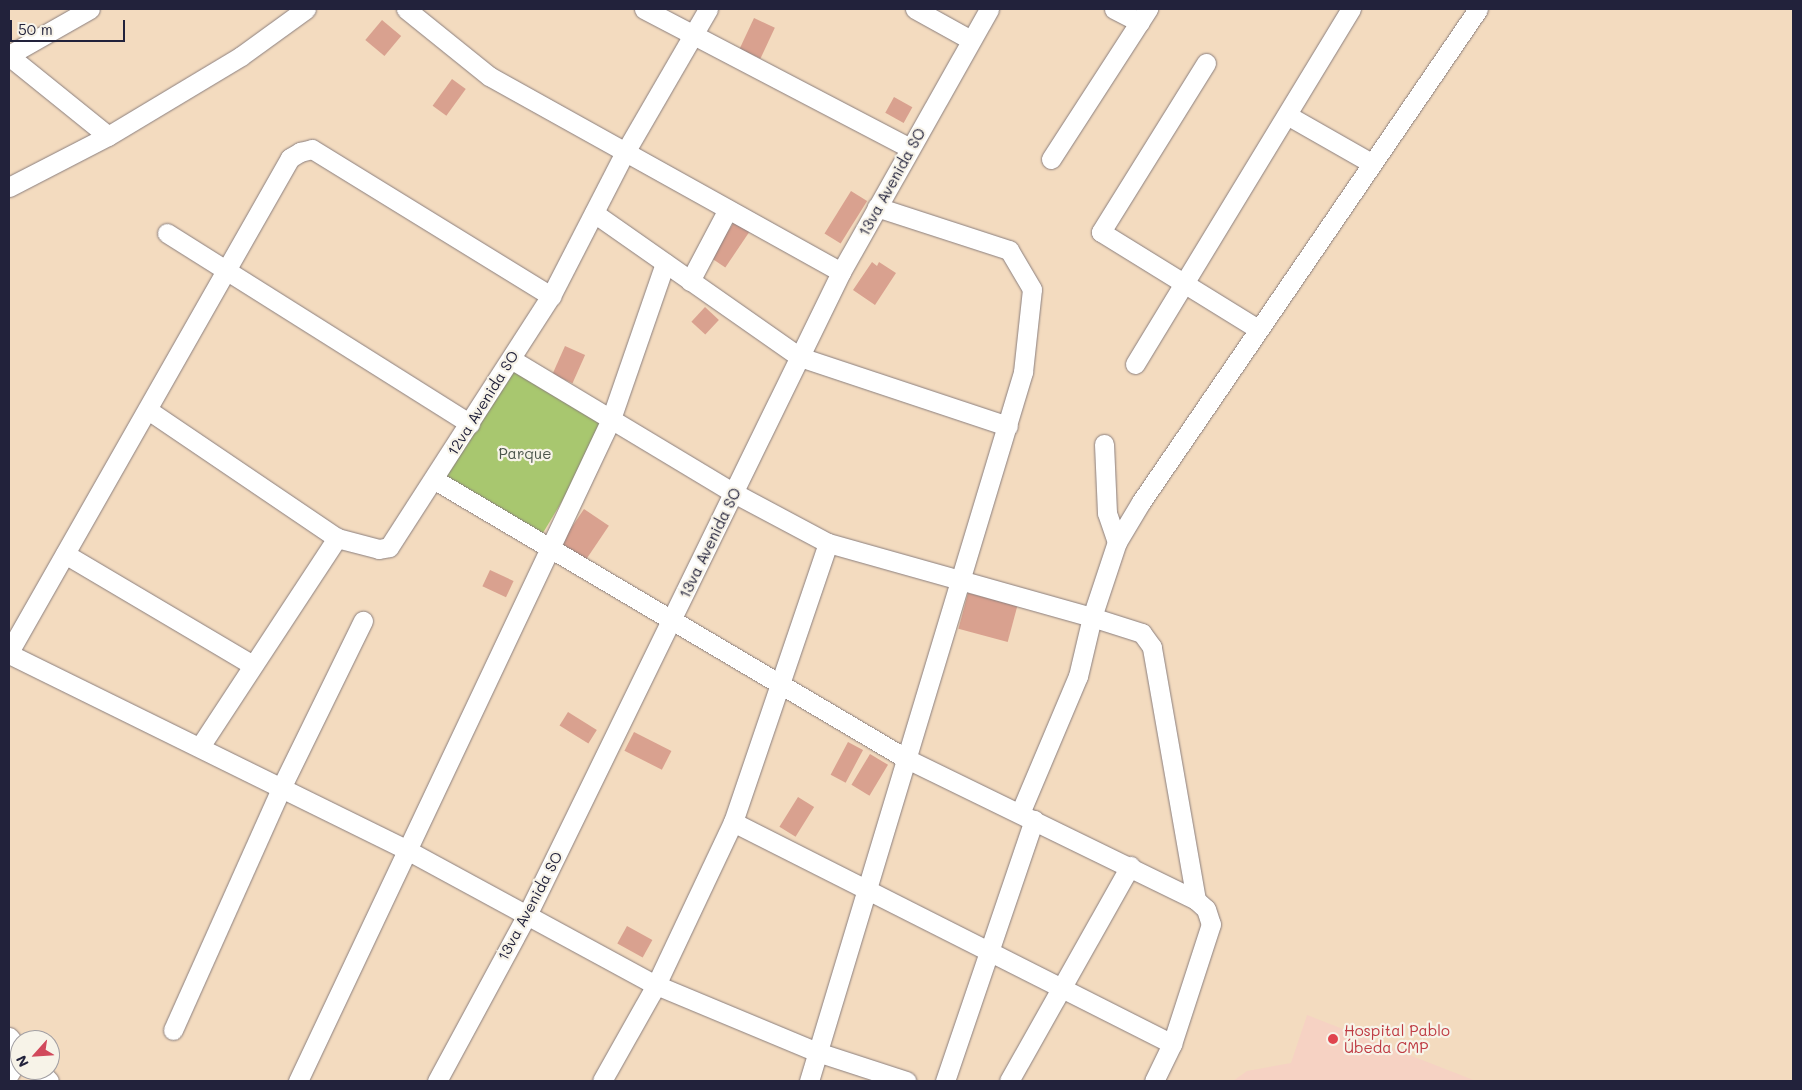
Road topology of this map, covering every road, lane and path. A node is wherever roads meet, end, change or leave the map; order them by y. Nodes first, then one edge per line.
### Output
1 (90, 9) edge
2 (306, 9) edge
3 (406, 9) edge
4 (644, 9) edge
5 (708, 9) edge
6 (915, 9) edge
7 (989, 9) edge
8 (1114, 9) edge
9 (1351, 9) edge
10 (1478, 9) edge
11 (1144, 15) edge
12 (692, 36) junction
13 (972, 40) junction
14 (9, 56) edge
15 (1206, 63) dead end
16 (1287, 115) junction
17 (108, 136) junction
18 (910, 148) junction
19 (624, 154) junction
20 (1051, 159) dead end
21 (1371, 163) junction
22 (9, 188) edge
23 (877, 208) junction
24 (728, 209) junction
25 (594, 213) junction
26 (168, 233) dead end
27 (665, 263) junction
28 (841, 272) junction
29 (227, 273) junction
30 (690, 281) junction
31 (1184, 287) junction
32 (551, 296) junction
33 (1258, 329) junction
34 (800, 357) junction
35 (511, 359) junction
36 (1135, 364) dead end
37 (148, 410) junction
38 (611, 419) junction
39 (470, 424) junction
40 (1008, 426) junction
41 (1104, 444) dead end
42 (435, 480) junction
43 (734, 493) junction
44 (337, 538) junction
45 (1117, 542) junction
46 (828, 543) junction
47 (549, 547) junction
48 (65, 554) junction
49 (964, 579) junction
50 (1092, 617) junction
51 (672, 620) junction
52 (363, 621) dead end
53 (9, 653) edge
54 (253, 665) junction
55 (779, 683) junction
56 (201, 745) junction
57 (905, 758) junction
58 (282, 786) junction
59 (1027, 816) junction
60 (733, 822) junction
61 (405, 849) junction
62 (1130, 866) junction
63 (867, 891) junction
64 (1196, 900) junction
65 (528, 913) junction
66 (987, 951) junction
67 (656, 986) junction
68 (1064, 989) junction
69 (173, 1030) dead end
70 (1172, 1044) junction
71 (817, 1052) junction
72 (298, 1081) edge
73 (437, 1081) edge
74 (602, 1081) edge
75 (810, 1081) edge
76 (906, 1081) edge
77 (945, 1081) edge
78 (1009, 1081) edge
79 (1154, 1081) edge

1 - 14 street
2 - 17 street
3 - 19 street
4 - 12 street
5 - 12 street, 12va Avenida SO
6 - 13 street
7 - 13 street, 13va Avenida SO
8 - 11 street
9 - 16 street
10 - 21 street
11 - 20 street
12 - 18 street
12 - 19 street, 12va Avenida SO
13 - 18 street, 13va Avenida SO
14 - 17 street
15 - 31 street
16 - 21 street
16 - 31 street
17 - 22 street
18 - 23 street, 13va Avenida SO
19 - 24 street
19 - 25 street, 12va Avenida SO
21 - 33 street
23 - 28 street, 13va Avenida SO
23 - 40 street
24 - 28 street
24 - 30 street
25 - 27 street
25 - 32 street, 12va Avenida SO
26 - 29 street
27 - 30 street
27 - 38 street
28 - 34 street, 13va Avenida SO
29 - 32 street
29 - 37 street
29 - 39 street
30 - 34 street
31 - 33 street
31 - 36 street
32 - 35 street, 12va Avenida SO
33 - 45 street
34 - 40 street
34 - 43 street, 13va Avenida SO
35 - 38 street
35 - 39 street, 12va Avenida SO
37 - 44 street, 12va Avenida SO
37 - 48 street
38 - 43 street
38 - 47 street
39 - 42 street, 12va Avenida SO
40 - 49 street
41 - 45 street
42 - 44 street, 12va Avenida SO
42 - 47 street
43 - 46 street
43 - 51 street, 13va Avenida SO
44 - 54 street
45 - 50 street
46 - 49 street
46 - 55 street
47 - 51 street
47 - 61 street
48 - 53 street
48 - 54 street
49 - 50 street
49 - 57 street
50 - 59 street
50 - 64 street
51 - 55 street
51 - 65 street, 13va Avenida SO
52 - 58 street
53 - 56 street
54 - 56 street
55 - 57 street
55 - 60 street
56 - 58 street
57 - 59 street
57 - 63 street
58 - 61 street
58 - 69 street
59 - 62 street
59 - 66 street
60 - 63 street
60 - 67 street
61 - 65 street
61 - 72 street
62 - 64 street
62 - 68 street
63 - 66 street
63 - 71 street
64 - 70 street
65 - 67 street
65 - 73 street, 13va Avenida SO
66 - 68 street
66 - 77 street
67 - 71 street
67 - 74 street
68 - 70 street
68 - 78 street
70 - 79 street
71 - 75 street
71 - 76 street

